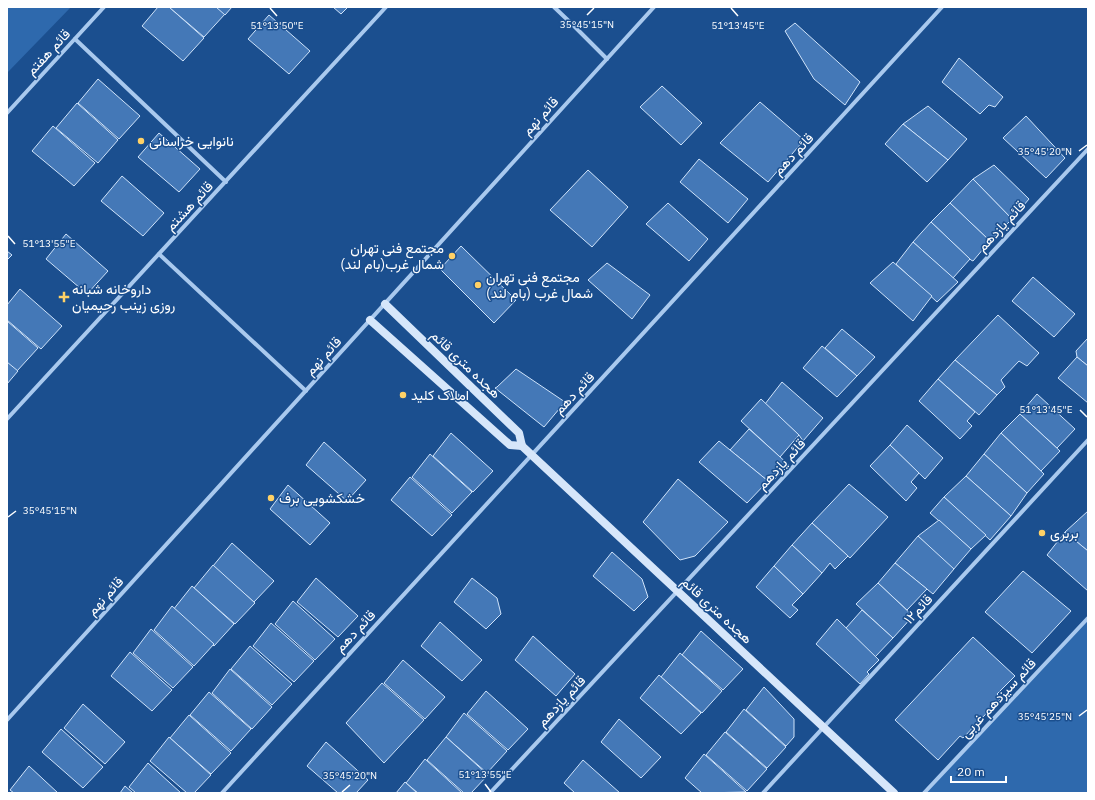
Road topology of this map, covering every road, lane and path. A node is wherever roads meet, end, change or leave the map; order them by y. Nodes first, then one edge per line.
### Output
1 (104, 7) edge
2 (386, 7) edge
3 (554, 7) edge
4 (654, 7) edge
5 (942, 7) edge
6 (75, 39) junction
7 (607, 59) junction
8 (7, 113) edge
9 (1088, 149) edge
10 (226, 182) junction
11 (159, 254) junction
12 (385, 304) junction
13 (370, 320) junction
14 (306, 390) junction
15 (7, 419) edge
16 (1088, 440) edge
17 (522, 446) junction
18 (532, 455) junction
19 (678, 591) junction
20 (1088, 618) edge
21 (7, 720) edge
22 (824, 727) junction
23 (222, 793) edge
24 (490, 793) edge
25 (763, 793) edge
26 (894, 793) edge
27 (924, 793) edge

1 - 6 street, قائم هفتم
2 - 10 street, قائم هشتم
3 - 7 street
4 - 7 street, قائم نهم
5 - 18 street, قائم دهم
6 - 8 street, قائم هفتم
6 - 10 street
7 - 12 street, قائم نهم
9 - 19 street, قائم یازدهم
10 - 11 street, قائم هشتم
11 - 14 street
11 - 15 street, قائم هشتم
12 - 13 street, قائم نهم
12 - 17 street, هجده متری قائم
13 - 14 street, قائم نهم
13 - 17 street, هجده متری قائم
14 - 21 street, قائم نهم
16 - 22 street, قائم۱۲
17 - 18 street, هجده متری قائم
18 - 19 street, هجده متری قائم
18 - 23 street, قائم دهم
19 - 22 street, هجده متری قائم
19 - 24 street, قائم یازدهم
20 - 27 street, قائم سیزدهم غربی
22 - 25 street, قائم۱۲
22 - 26 street, هجده متری قائم

